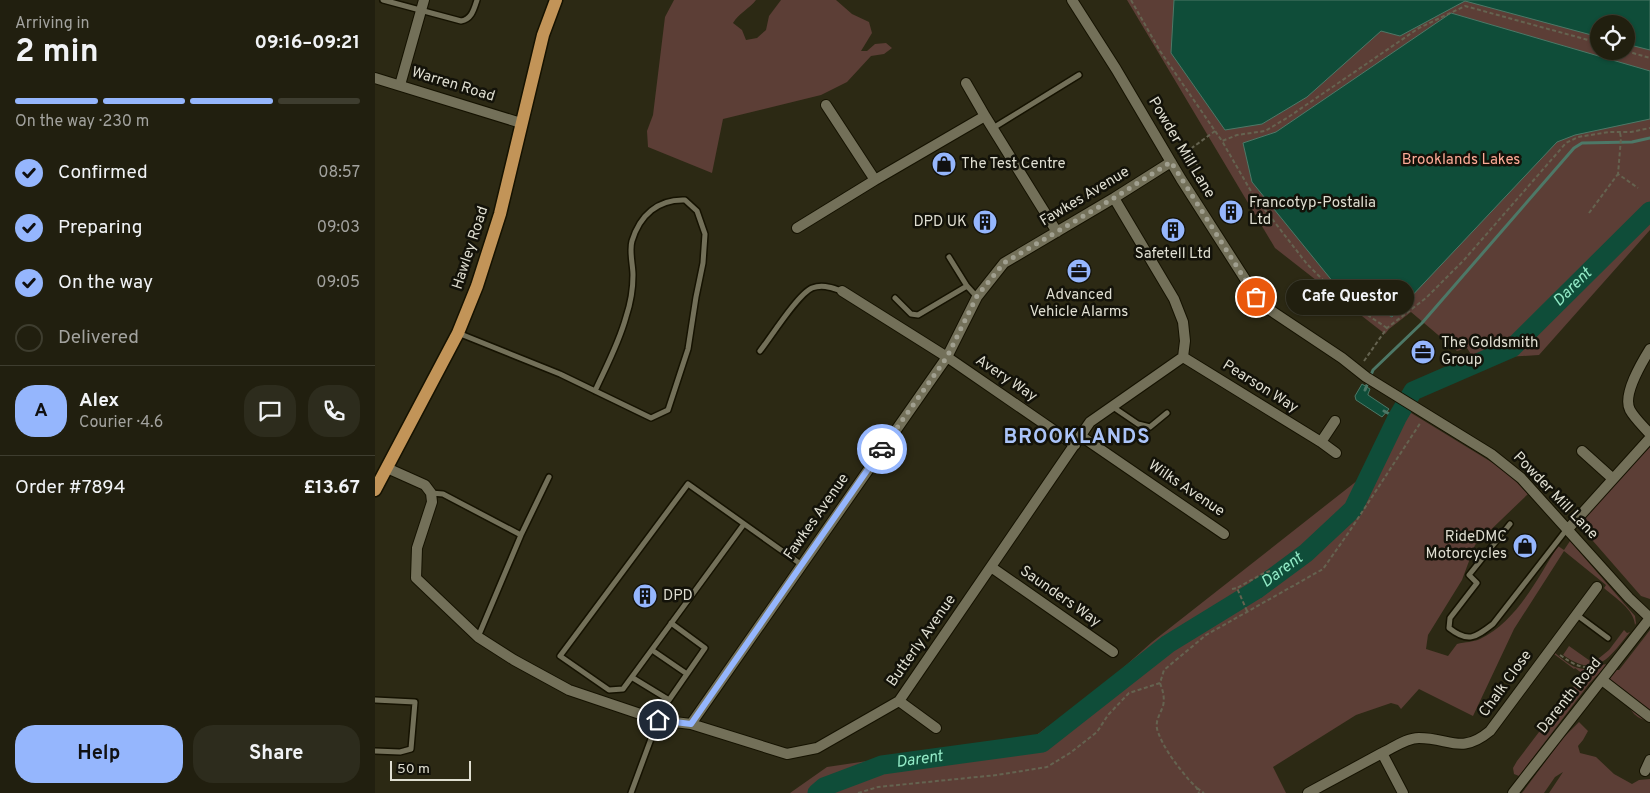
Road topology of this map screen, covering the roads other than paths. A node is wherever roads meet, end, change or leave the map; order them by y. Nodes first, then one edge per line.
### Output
1 (383, 0) edge
2 (425, 0) edge
3 (477, 0) edge
4 (556, 0) edge
5 (1072, 0) edge
6 (421, 11) junction
7 (1079, 75) dead end
8 (375, 78) edge
9 (966, 83) dead end
10 (400, 85) junction
11 (826, 105) dead end
12 (985, 116) junction
13 (521, 123) junction
14 (992, 128) junction
15 (1171, 162) junction
16 (875, 180) junction
17 (1114, 198) junction
18 (797, 228) dead end
19 (1057, 232) junction
20 (949, 257) dead end
21 (967, 286) junction
22 (842, 291) joint
23 (977, 296) junction
24 (895, 298) dead end
25 (458, 333) junction
26 (1650, 349) edge
27 (760, 351) dead end
28 (947, 357) junction
29 (1183, 357) junction
30 (595, 391) junction
31 (1112, 406) junction
32 (1167, 413) dead end
33 (1335, 421) dead end
34 (1081, 436) junction
35 (1650, 436) edge
36 (1321, 442) junction
37 (1075, 445) junction
38 (1582, 451) dead end
39 (1336, 453) dead end
40 (387, 468) junction
41 (549, 477) dead end
42 (1612, 478) junction
43 (375, 490) edge
44 (431, 493) junction
45 (744, 524) junction
46 (1510, 524) dead end
47 (1568, 529) junction
48 (1224, 534) dead end
49 (521, 535) junction
50 (802, 565) junction
51 (991, 567) junction
52 (1597, 587) dead end
53 (1576, 614) junction
54 (1650, 618) edge
55 (671, 623) junction
56 (478, 638) junction
57 (1608, 638) dead end
58 (652, 650) junction
59 (1113, 652) dead end
60 (687, 674) junction
61 (633, 678) junction
62 (1602, 680) junction
63 (375, 700) edge
64 (899, 701) junction
65 (1650, 717) edge
66 (658, 720) junction
67 (691, 724) junction
68 (936, 728) dead end
69 (375, 751) edge
70 (1382, 753) junction
71 (1650, 760) edge
72 (1645, 770) dead end
73 (631, 793) edge
74 (1308, 793) edge
75 (1403, 793) edge
76 (1513, 793) edge

1 - 6 lane
2 - 6 street
3 - 6 lane
4 - 13 main road, Hawley Road
5 - 15 street, Powder Mill Lane
6 - 10 street
7 - 14 lane
8 - 10 street, Warren Road
9 - 12 street
10 - 13 street, Warren Road
11 - 16 street
12 - 14 street
12 - 16 street
13 - 25 main road, Hawley Road
14 - 19 street
15 - 17 street, Fawkes Avenue
15 - 47 street, Powder Mill Lane
16 - 18 street
17 - 19 street, Fawkes Avenue
17 - 29 street
19 - 23 street, Fawkes Avenue
20 - 21 lane
21 - 23 lane
21 - 24 lane
22 - 27 lane
22 - 28 street, Avery Way
23 - 28 street, Fawkes Avenue
25 - 30 lane
25 - 40 main road, Hawley Road
26 - 35 street
28 - 37 street, Avery Way
28 - 50 street, Fawkes Avenue
29 - 31 street, Butterly Avenue
29 - 36 street, Pearson Way
30 - 30 lane
31 - 32 lane
31 - 34 street, Butterly Avenue
33 - 36 street
34 - 37 street, Butterly Avenue
34 - 48 street, Wilks Avenue
35 - 42 street
36 - 39 street, Pearson Way
37 - 51 street, Butterly Avenue
38 - 42 street
40 - 43 main road, Hawley Road
40 - 44 street
41 - 49 lane
42 - 47 street
44 - 49 lane
44 - 56 street, Butterly Avenue
45 - 50 lane
45 - 55 lane
45 - 61 lane
46 - 47 lane
47 - 54 street, Powder Mill Lane
49 - 56 lane
50 - 67 street, Fawkes Avenue
51 - 59 street, Saunders Way
51 - 64 street, Butterly Avenue
52 - 53 street, Chalk Close
53 - 57 lane
53 - 70 street, Chalk Close
54 - 62 street, Darenth Road
55 - 58 lane
55 - 60 lane
56 - 66 street, Butterly Avenue
58 - 60 lane
58 - 61 lane
60 - 61 lane
62 - 65 street
62 - 76 street, Darenth Road
63 - 69 lane
64 - 67 street, Butterly Avenue
64 - 68 street
66 - 67 street, Butterly Avenue
66 - 73 lane
70 - 74 street, Chalk Close
70 - 75 street
71 - 72 street

